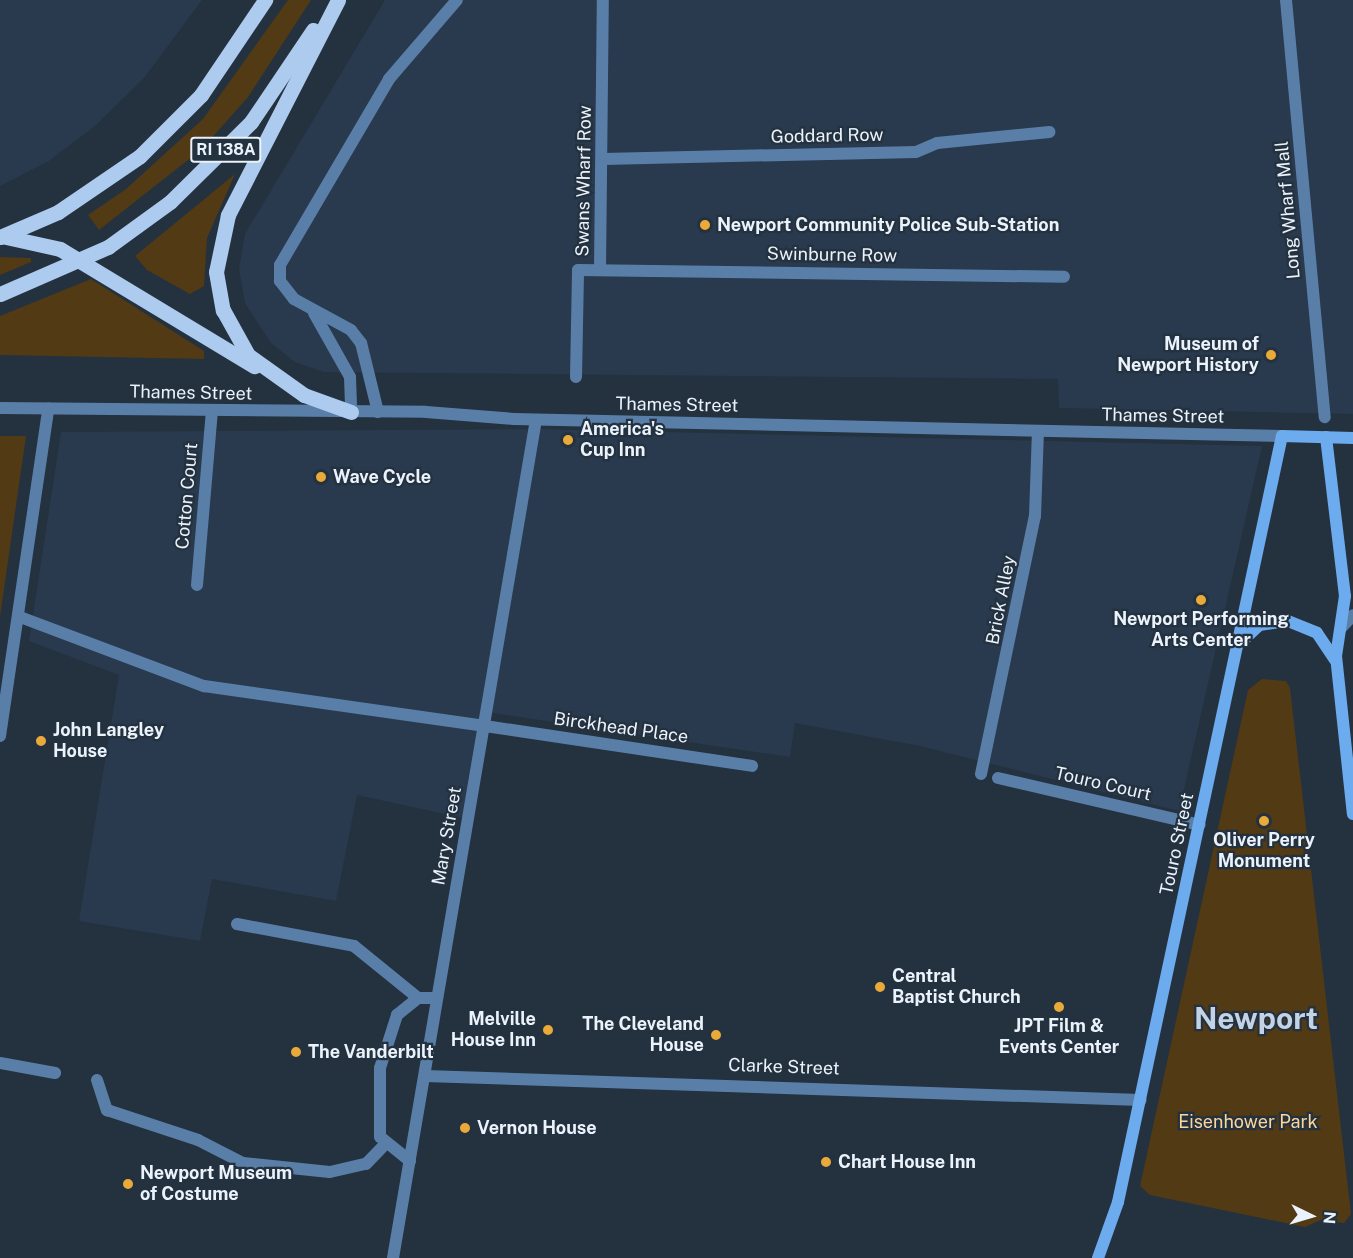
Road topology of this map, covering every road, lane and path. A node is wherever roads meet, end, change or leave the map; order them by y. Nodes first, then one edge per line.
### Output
1 (265, 0) edge
2 (333, 0) edge
3 (338, 0) edge
4 (457, 0) edge
5 (603, 0) edge
6 (1286, 0) edge
7 (1049, 132) dead end
8 (603, 159) junction
9 (0, 237) edge
10 (81, 262) junction
11 (600, 270) junction
12 (1064, 277) dead end
13 (0, 294) edge
14 (314, 313) junction
15 (576, 376) dead end
16 (272, 377) junction
17 (0, 408) edge
18 (48, 409) junction
19 (212, 411) junction
20 (351, 412) junction
21 (378, 412) junction
22 (1325, 417) dead end
23 (536, 420) junction
24 (1038, 431) junction
25 (1282, 436) junction
26 (1326, 437) junction
27 (1353, 438) edge
28 (197, 585) dead end
29 (1353, 615) edge
30 (20, 617) junction
31 (1342, 627) junction
32 (1239, 645) junction
33 (1336, 664) junction
34 (485, 726) junction
35 (0, 736) edge
36 (752, 766) dead end
37 (1350, 768) edge
38 (981, 774) dead end
39 (998, 778) dead end
40 (1353, 814) edge
41 (1200, 825) junction
42 (237, 924) dead end
43 (418, 998) junction
44 (436, 998) junction
45 (0, 1063) edge
46 (55, 1073) dead end
47 (425, 1076) junction
48 (97, 1080) dead end
49 (1141, 1100) junction
50 (386, 1143) junction
51 (410, 1161) junction
52 (393, 1258) edge
53 (1098, 1258) edge

1 - 9 main road, RI 138A
2 - 10 main road, RI 138A
3 - 16 main road
4 - 14 street
5 - 8 street, Swans Wharf Row
6 - 22 street, Long Wharf Mall
7 - 8 street, Goddard Row
8 - 11 street, Swans Wharf Row
9 - 10 main road
10 - 13 main road, RI 138A
10 - 16 main road
11 - 12 street, Swinburne Row
11 - 15 street, Swans Wharf Row
14 - 20 street
14 - 21 street
16 - 20 main road
17 - 18 street, Thames Street
18 - 19 street, Thames Street
18 - 30 street
19 - 20 street, Thames Street
19 - 28 street, Cotton Court
20 - 21 street, Thames Street
21 - 23 street, Thames Street
23 - 24 street, Thames Street
23 - 34 street, Mary Street
24 - 25 street, Thames Street
24 - 38 street, Brick Alley
25 - 26 main road, Thames Street
25 - 32 main road, Touro Street
26 - 27 main road, Thames Street
26 - 31 main road
29 - 31 street
30 - 34 street, Birckhead Place
30 - 35 street
31 - 33 main road
32 - 33 main road
32 - 41 main road, Touro Street
33 - 37 main road
34 - 36 street, Birckhead Place
34 - 44 street, Mary Street
37 - 40 main road
39 - 41 street, Touro Court
41 - 49 main road, Touro Street
42 - 43 street
43 - 44 street
43 - 50 street
44 - 47 street, Mary Street
45 - 46 street
47 - 49 street, Clarke Street
47 - 51 street, Mary Street
48 - 50 street
49 - 53 main road, Touro Street
50 - 51 street
51 - 52 street, Mary Street

